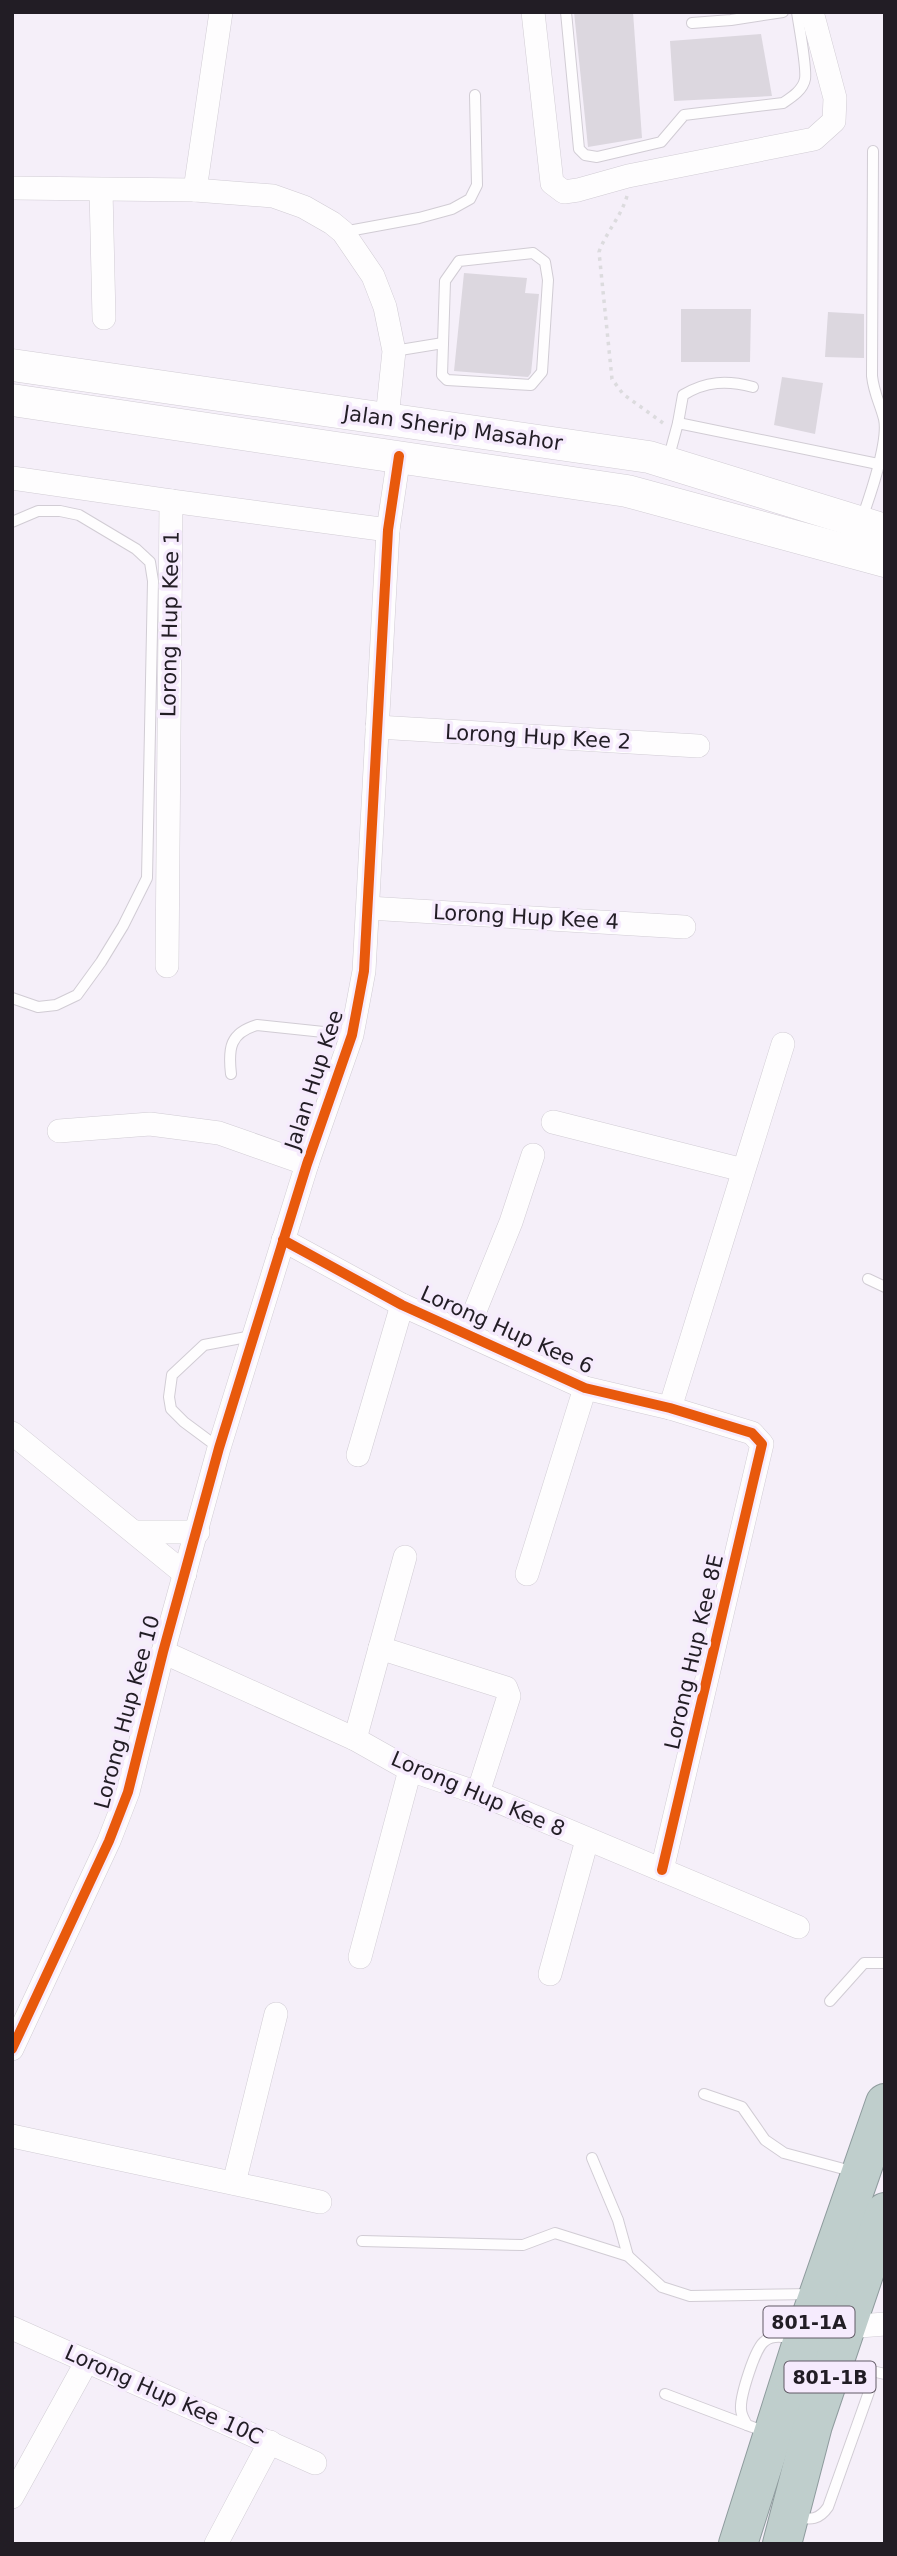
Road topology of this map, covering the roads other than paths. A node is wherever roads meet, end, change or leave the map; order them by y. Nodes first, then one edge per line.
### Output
1 (238, 12) edge
2 (533, 12) edge
3 (566, 12) edge
4 (783, 12) edge
5 (797, 12) edge
6 (812, 12) edge
7 (221, 13) edge
8 (692, 23) dead end
9 (475, 95) dead end
10 (873, 151) dead end
11 (12, 188) edge
12 (101, 190) junction
13 (195, 190) junction
14 (343, 232) junction
15 (104, 318) dead end
16 (443, 343) junction
17 (394, 351) junction
18 (12, 365) edge
19 (753, 387) dead end
20 (12, 400) edge
21 (387, 418) junction
22 (677, 428) junction
23 (399, 456) junction
24 (667, 462) junction
25 (878, 464) junction
26 (12, 478) edge
27 (171, 501) junction
28 (12, 522) edge
29 (873, 526) edge
30 (388, 530) junction
31 (885, 561) edge
32 (377, 727) junction
33 (698, 746) dead end
34 (368, 908) junction
35 (684, 926) dead end
36 (167, 966) dead end
37 (12, 998) edge
38 (352, 1035) junction
39 (783, 1044) dead end
40 (231, 1074) dead end
41 (553, 1122) dead end
42 (59, 1131) dead end
43 (533, 1155) dead end
44 (307, 1164) junction
45 (743, 1170) junction
46 (283, 1240) junction
47 (868, 1279) dead end
48 (885, 1287) edge
49 (402, 1305) junction
50 (466, 1333) junction
51 (254, 1336) junction
52 (585, 1388) junction
53 (670, 1408) junction
54 (12, 1433) edge
55 (762, 1444) joint
56 (219, 1448) junction
57 (358, 1455) dead end
58 (135, 1532) junction
59 (198, 1532) junction
60 (405, 1558) dead end
61 (186, 1574) junction
62 (527, 1574) dead end
63 (380, 1648) junction
64 (163, 1652) junction
65 (355, 1739) junction
66 (410, 1770) junction
67 (478, 1793) junction
68 (587, 1840) junction
69 (662, 1870) junction
70 (798, 1927) dead end
71 (360, 1957) dead end
72 (885, 1963) edge
73 (550, 1974) dead end
74 (830, 2001) dead end
75 (276, 2014) dead end
76 (12, 2049) edge
77 (704, 2094) dead end
78 (885, 2103) edge
79 (12, 2136) edge
80 (592, 2158) dead end
81 (861, 2173) junction
82 (234, 2183) junction
83 (320, 2202) dead end
84 (885, 2212) edge
85 (362, 2241) dead end
86 (628, 2256) junction
87 (819, 2294) junction
88 (885, 2324) edge
89 (847, 2327) junction
90 (12, 2328) edge
91 (87, 2361) junction
92 (835, 2363) junction
93 (885, 2374) edge
94 (870, 2389) dead end
95 (666, 2394) dead end
96 (760, 2430) junction
97 (270, 2442) junction
98 (315, 2463) dead end
99 (12, 2497) edge
100 (787, 2534) edge
101 (216, 2544) edge
102 (738, 2544) edge

1 - 7 street
2 - 6 street
3 - 5 lane
4 - 8 lane
7 - 13 street
9 - 14 lane
10 - 25 lane
11 - 12 street
12 - 13 street
12 - 15 street
13 - 14 street
14 - 17 street
16 - 16 lane
16 - 17 lane
17 - 21 street
18 - 21 main road, Jalan Sherip Masahor
19 - 22 lane
20 - 23 main road, Jalan Sherip Masahor
21 - 24 main road, Jalan Sherip Masahor
22 - 24 lane
22 - 25 lane
23 - 30 street, Jalan Hup Kee
23 - 31 main road, Jalan Sherip Masahor
24 - 29 main road, Jalan Sherip Masahor
25 - 29 lane
26 - 27 street
27 - 30 street, Lorong Hup Kee 1
27 - 36 street, Lorong Hup Kee 1
28 - 37 lane
30 - 32 street, Jalan Hup Kee
32 - 33 street, Lorong Hup Kee 2
32 - 34 street, Jalan Hup Kee
34 - 35 street, Lorong Hup Kee 4
34 - 38 street, Jalan Hup Kee
38 - 40 lane
38 - 44 street, Jalan Hup Kee
39 - 45 street
41 - 45 street
42 - 44 street
43 - 50 street
44 - 46 street, Jalan Hup Kee
45 - 53 street
46 - 49 street, Lorong Hup Kee 6
46 - 51 street, Jalan Hup Kee
47 - 48 lane
49 - 50 street, Lorong Hup Kee 6
49 - 57 street
50 - 52 street, Lorong Hup Kee 6
51 - 56 street, Jalan Hup Kee
51 - 56 lane
52 - 53 street, Lorong Hup Kee 6
52 - 62 street
53 - 55 street, Lorong Hup Kee 6
54 - 58 street
55 - 69 street, Lorong Hup Kee 8E
56 - 59 street, Jalan Hup Kee
58 - 59 street
58 - 61 street
59 - 61 street, Jalan Hup Kee
60 - 63 street
61 - 64 street, Lorong Hup Kee 10
63 - 65 street
63 - 67 street
64 - 65 street, Lorong Hup Kee 8
64 - 76 street, Lorong Hup Kee 10
65 - 66 street, Lorong Hup Kee 8
66 - 67 street, Lorong Hup Kee 8
66 - 71 street
67 - 68 street, Lorong Hup Kee 8
68 - 69 street, Lorong Hup Kee 8
68 - 73 street
69 - 70 street, Lorong Hup Kee 8
72 - 74 lane
75 - 82 street
77 - 81 lane
78 - 81 highway, 801-1A
79 - 82 street
80 - 86 lane
81 - 87 highway, 801-1A
82 - 83 street
84 - 89 highway, 801-1B
85 - 86 lane
86 - 87 lane
87 - 96 highway, 801-1A
88 - 89 street
89 - 92 highway, 801-1B
90 - 91 street, Lorong Hup Kee 10C
91 - 97 street, Lorong Hup Kee 10C
91 - 99 street
92 - 93 lane
92 - 100 highway, 801-1B
94 - 100 lane
95 - 96 lane
96 - 102 highway, 801-1A
97 - 98 street, Lorong Hup Kee 10C
97 - 101 street

